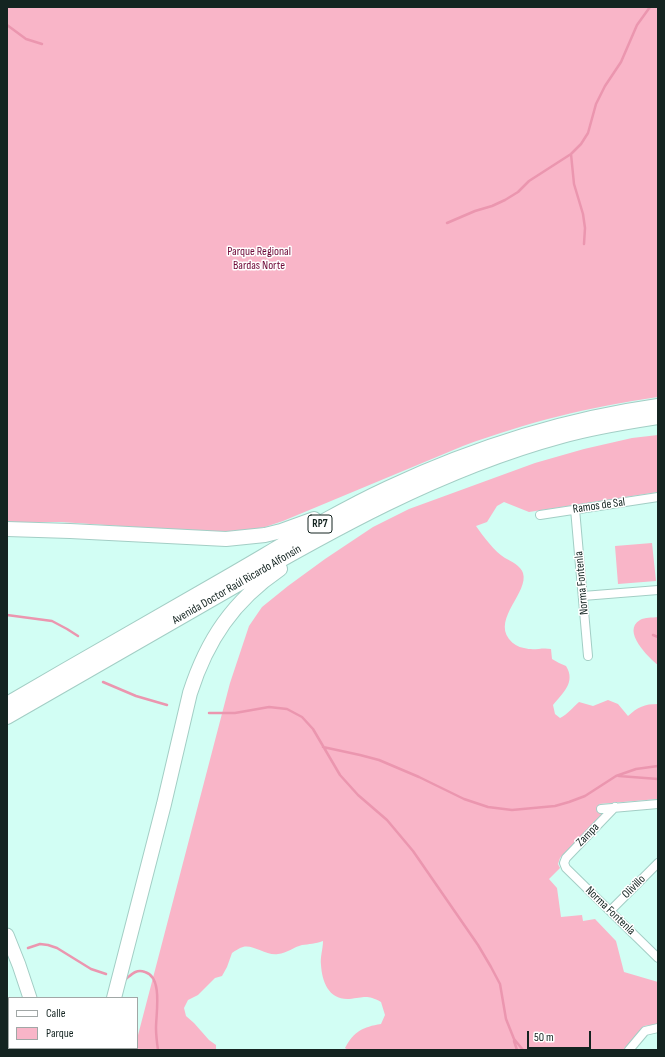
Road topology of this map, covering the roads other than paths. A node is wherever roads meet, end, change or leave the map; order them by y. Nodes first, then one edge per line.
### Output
1 (658, 406) edge
2 (658, 417) edge
3 (388, 488) junction
4 (658, 497) edge
5 (575, 509) junction
6 (540, 515) dead end
7 (341, 526) junction
8 (7, 529) edge
9 (658, 590) edge
10 (583, 596) junction
11 (588, 656) dead end
12 (7, 704) edge
13 (7, 717) edge
14 (658, 804) edge
15 (615, 807) junction
16 (601, 809) dead end
17 (564, 863) joint
18 (658, 863) edge
19 (610, 911) junction
20 (7, 935) edge
21 (658, 958) edge
22 (30, 997) edge
23 (114, 997) edge
24 (658, 1028) edge
25 (629, 1050) edge

1 - 3 highway, Avenida Doctor Raúl Ricardo Alfonsín / RP7
2 - 7 highway, Avenida Doctor Raúl Ricardo Alfonsín / RP7
3 - 8 highway
3 - 12 highway, Avenida Doctor Raúl Ricardo Alfonsín / RP7
4 - 5 street, Ramos de Sal
5 - 6 street, Ramos de Sal
5 - 10 street, Norma Fontenla
7 - 13 highway, Avenida Doctor Raúl Ricardo Alfonsín / RP7
7 - 23 highway
9 - 10 street
10 - 11 street, Norma Fontenla
14 - 15 street
15 - 16 street
15 - 17 street, Zampa
17 - 19 street, Norma Fontenla
18 - 19 street, Olivillo
19 - 21 street, Norma Fontenla
20 - 22 highway
24 - 25 street

